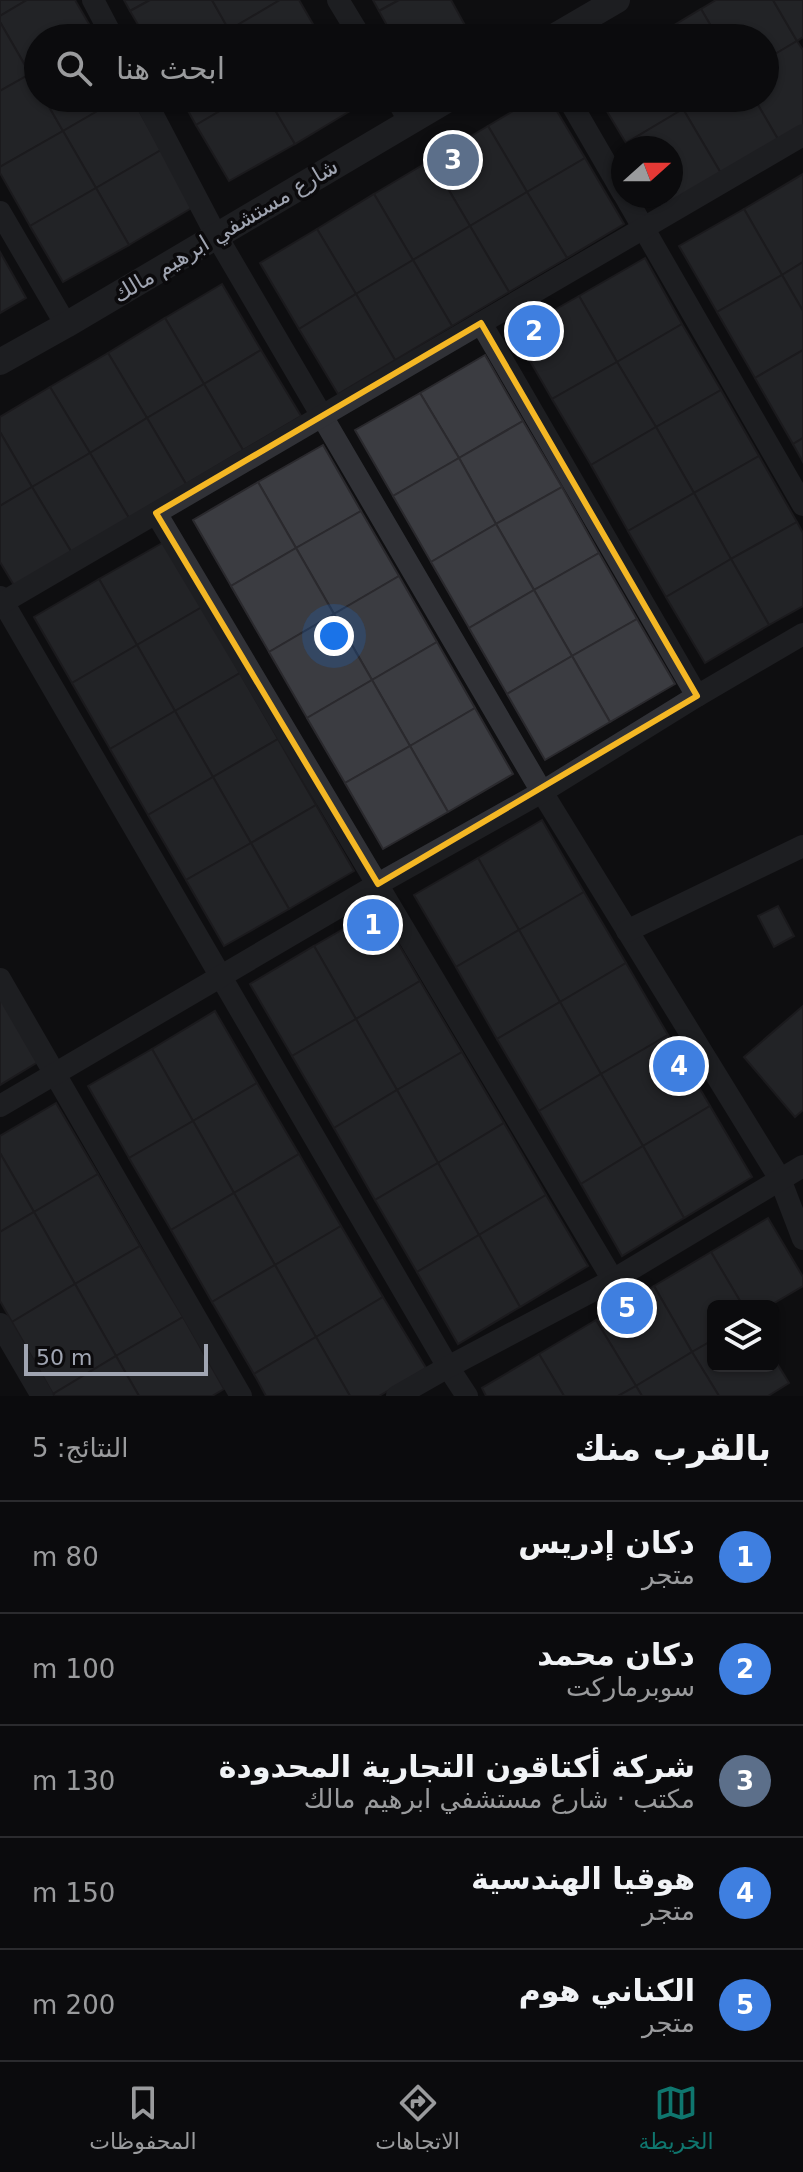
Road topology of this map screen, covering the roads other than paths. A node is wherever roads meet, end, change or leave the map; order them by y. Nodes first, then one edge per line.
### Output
1 (93, 0) edge
2 (338, 0) edge
3 (617, 0) edge
4 (106, 24) edge
5 (353, 24) edge
6 (576, 24) edge
7 (151, 112) edge
8 (404, 112) edge
9 (427, 112) edge
10 (576, 112) edge
11 (410, 122) junction
12 (803, 135) edge
13 (611, 172) edge
14 (632, 208) edge
15 (0, 212) edge
16 (643, 228) junction
17 (216, 235) junction
18 (481, 323) junction
19 (66, 325) junction
20 (0, 362) edge
21 (321, 417) junction
22 (803, 505) edge
23 (156, 513) junction
24 (1, 601) edge
25 (803, 634) edge
26 (697, 696) junction
27 (542, 792) junction
28 (803, 846) edge
29 (378, 884) junction
30 (627, 931) junction
31 (221, 976) junction
32 (0, 979) edge
33 (55, 1074) junction
34 (0, 1106) edge
35 (803, 1166) edge
36 (780, 1179) junction
37 (803, 1239) edge
38 (613, 1280) junction
39 (3, 1337) edge
40 (448, 1367) junction
41 (42, 1396) edge
42 (241, 1396) edge
43 (397, 1396) edge
44 (467, 1396) edge

1 - 4 street
2 - 5 street
3 - 6 street
7 - 17 street
8 - 11 street
9 - 11 street, شارع مستشفي ابرهيم مالك
10 - 13 street
11 - 17 street, شارع مستشفي ابرهيم مالك
12 - 16 street
14 - 16 street
15 - 19 street
16 - 18 street
16 - 22 street
17 - 19 street, شارع مستشفي ابرهيم مالك
17 - 21 street
18 - 21 street
18 - 26 street
19 - 20 street, شارع مستشفي ابرهيم مالك
21 - 23 street
21 - 27 street
23 - 24 street
23 - 29 street
24 - 31 street
25 - 26 street
26 - 27 street
27 - 29 street
27 - 30 street
28 - 30 street
29 - 31 street
29 - 38 street
30 - 36 street
31 - 33 street
31 - 40 street
32 - 33 street
33 - 34 street
33 - 42 street
35 - 36 street
36 - 37 street
36 - 38 street
38 - 40 street
39 - 41 street
40 - 43 street
40 - 44 street

